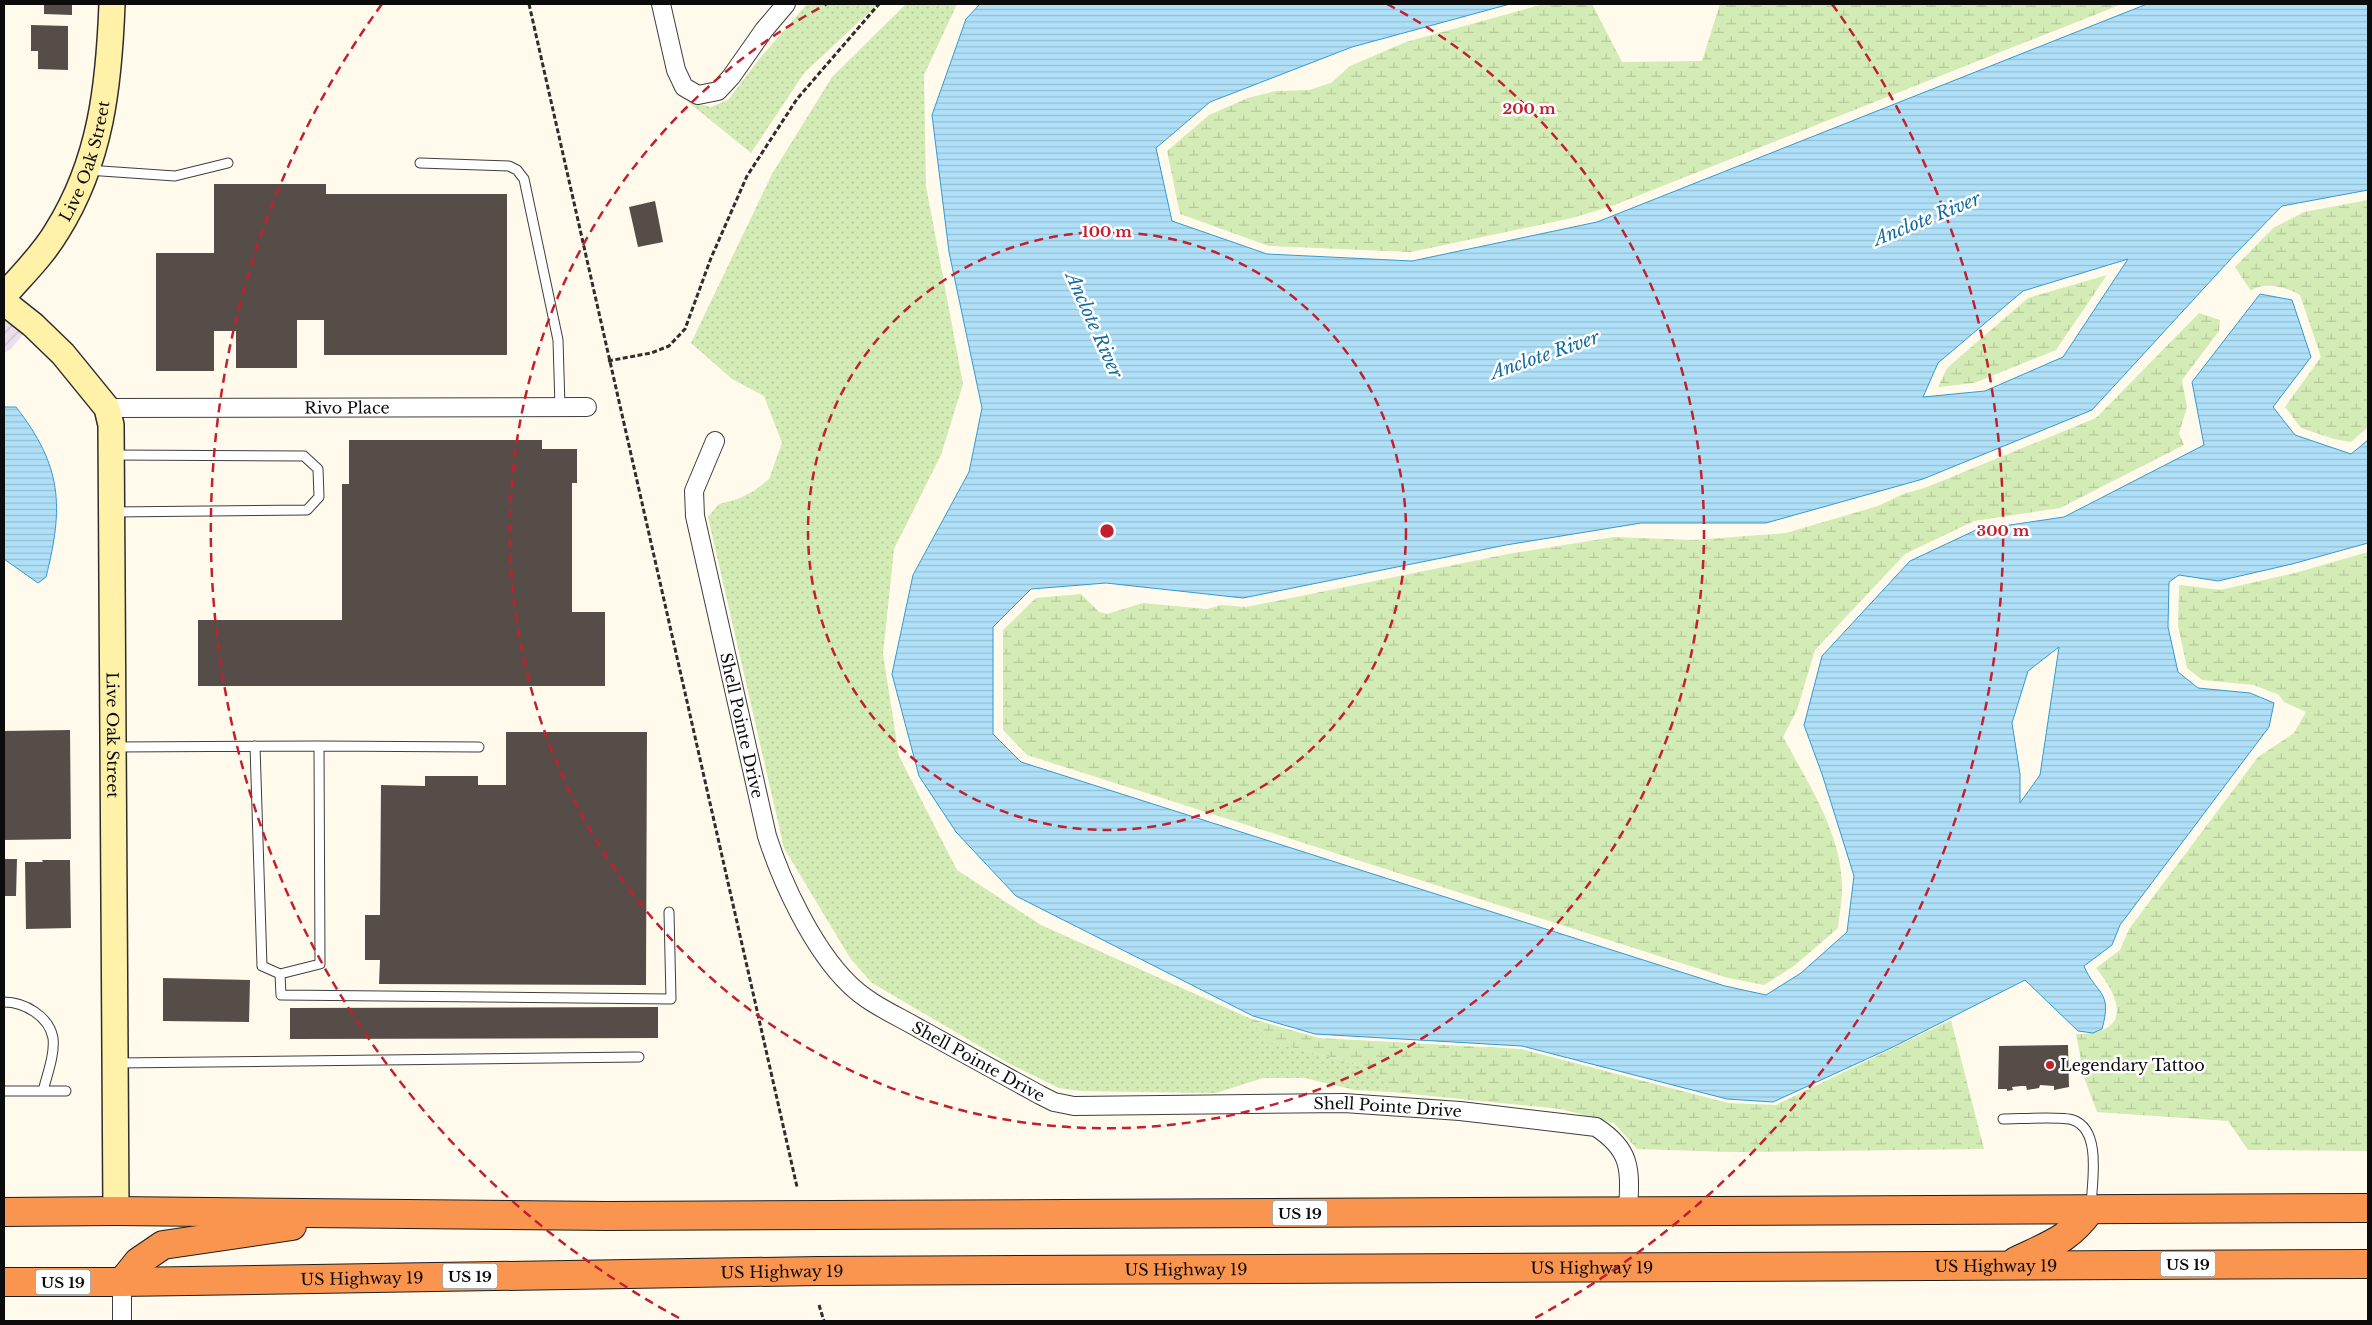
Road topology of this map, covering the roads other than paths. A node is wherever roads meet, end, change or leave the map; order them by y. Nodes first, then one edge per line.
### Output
1 (112, 4) edge
2 (661, 4) edge
3 (786, 4) edge
4 (228, 163) dead end
5 (420, 163) dead end
6 (87, 170) junction
7 (4, 296) edge
8 (4, 302) edge
9 (560, 407) junction
10 (587, 407) dead end
11 (107, 408) junction
12 (715, 441) dead end
13 (112, 455) junction
14 (113, 512) junction
15 (255, 746) junction
16 (319, 746) junction
17 (115, 747) junction
18 (479, 747) dead end
19 (669, 912) dead end
20 (280, 974) junction
21 (4, 1002) edge
22 (639, 1057) dead end
23 (116, 1063) junction
24 (66, 1090) dead end
25 (43, 1091) junction
26 (4, 1092) edge
27 (2003, 1119) dead end
28 (2368, 1208) edge
29 (2090, 1210) junction
30 (116, 1211) junction
31 (4, 1212) edge
32 (1628, 1212) junction
33 (375, 1214) junction
34 (2008, 1264) junction
35 (2368, 1264) edge
36 (4, 1282) edge
37 (122, 1282) junction
38 (122, 1321) edge

1 - 6 street, Live Oak Street
2 - 3 street
4 - 6 lane
5 - 9 lane
6 - 7 street, Live Oak Street
8 - 11 street, Live Oak Street
9 - 10 street, Rivo Place
9 - 11 street, Rivo Place
11 - 13 street, Live Oak Street
12 - 32 street, Shell Pointe Drive
13 - 14 street, Live Oak Street
13 - 14 lane
14 - 17 street, Live Oak Street
15 - 16 lane
15 - 17 lane
15 - 20 lane
16 - 18 lane
16 - 20 lane
17 - 23 street, Live Oak Street
19 - 20 lane
21 - 25 lane
22 - 23 lane
23 - 30 street, Live Oak Street
24 - 25 lane
25 - 26 lane
27 - 29 lane
28 - 29 highway, US 19
29 - 32 highway, US 19
29 - 34 highway
30 - 31 highway, US 19
30 - 33 highway, US 19
32 - 33 highway, US 19
33 - 37 highway
34 - 35 highway, US Highway 19 / US 19
34 - 37 highway, US Highway 19 / US 19
36 - 37 highway, US Highway 19 / US 19
37 - 38 street

